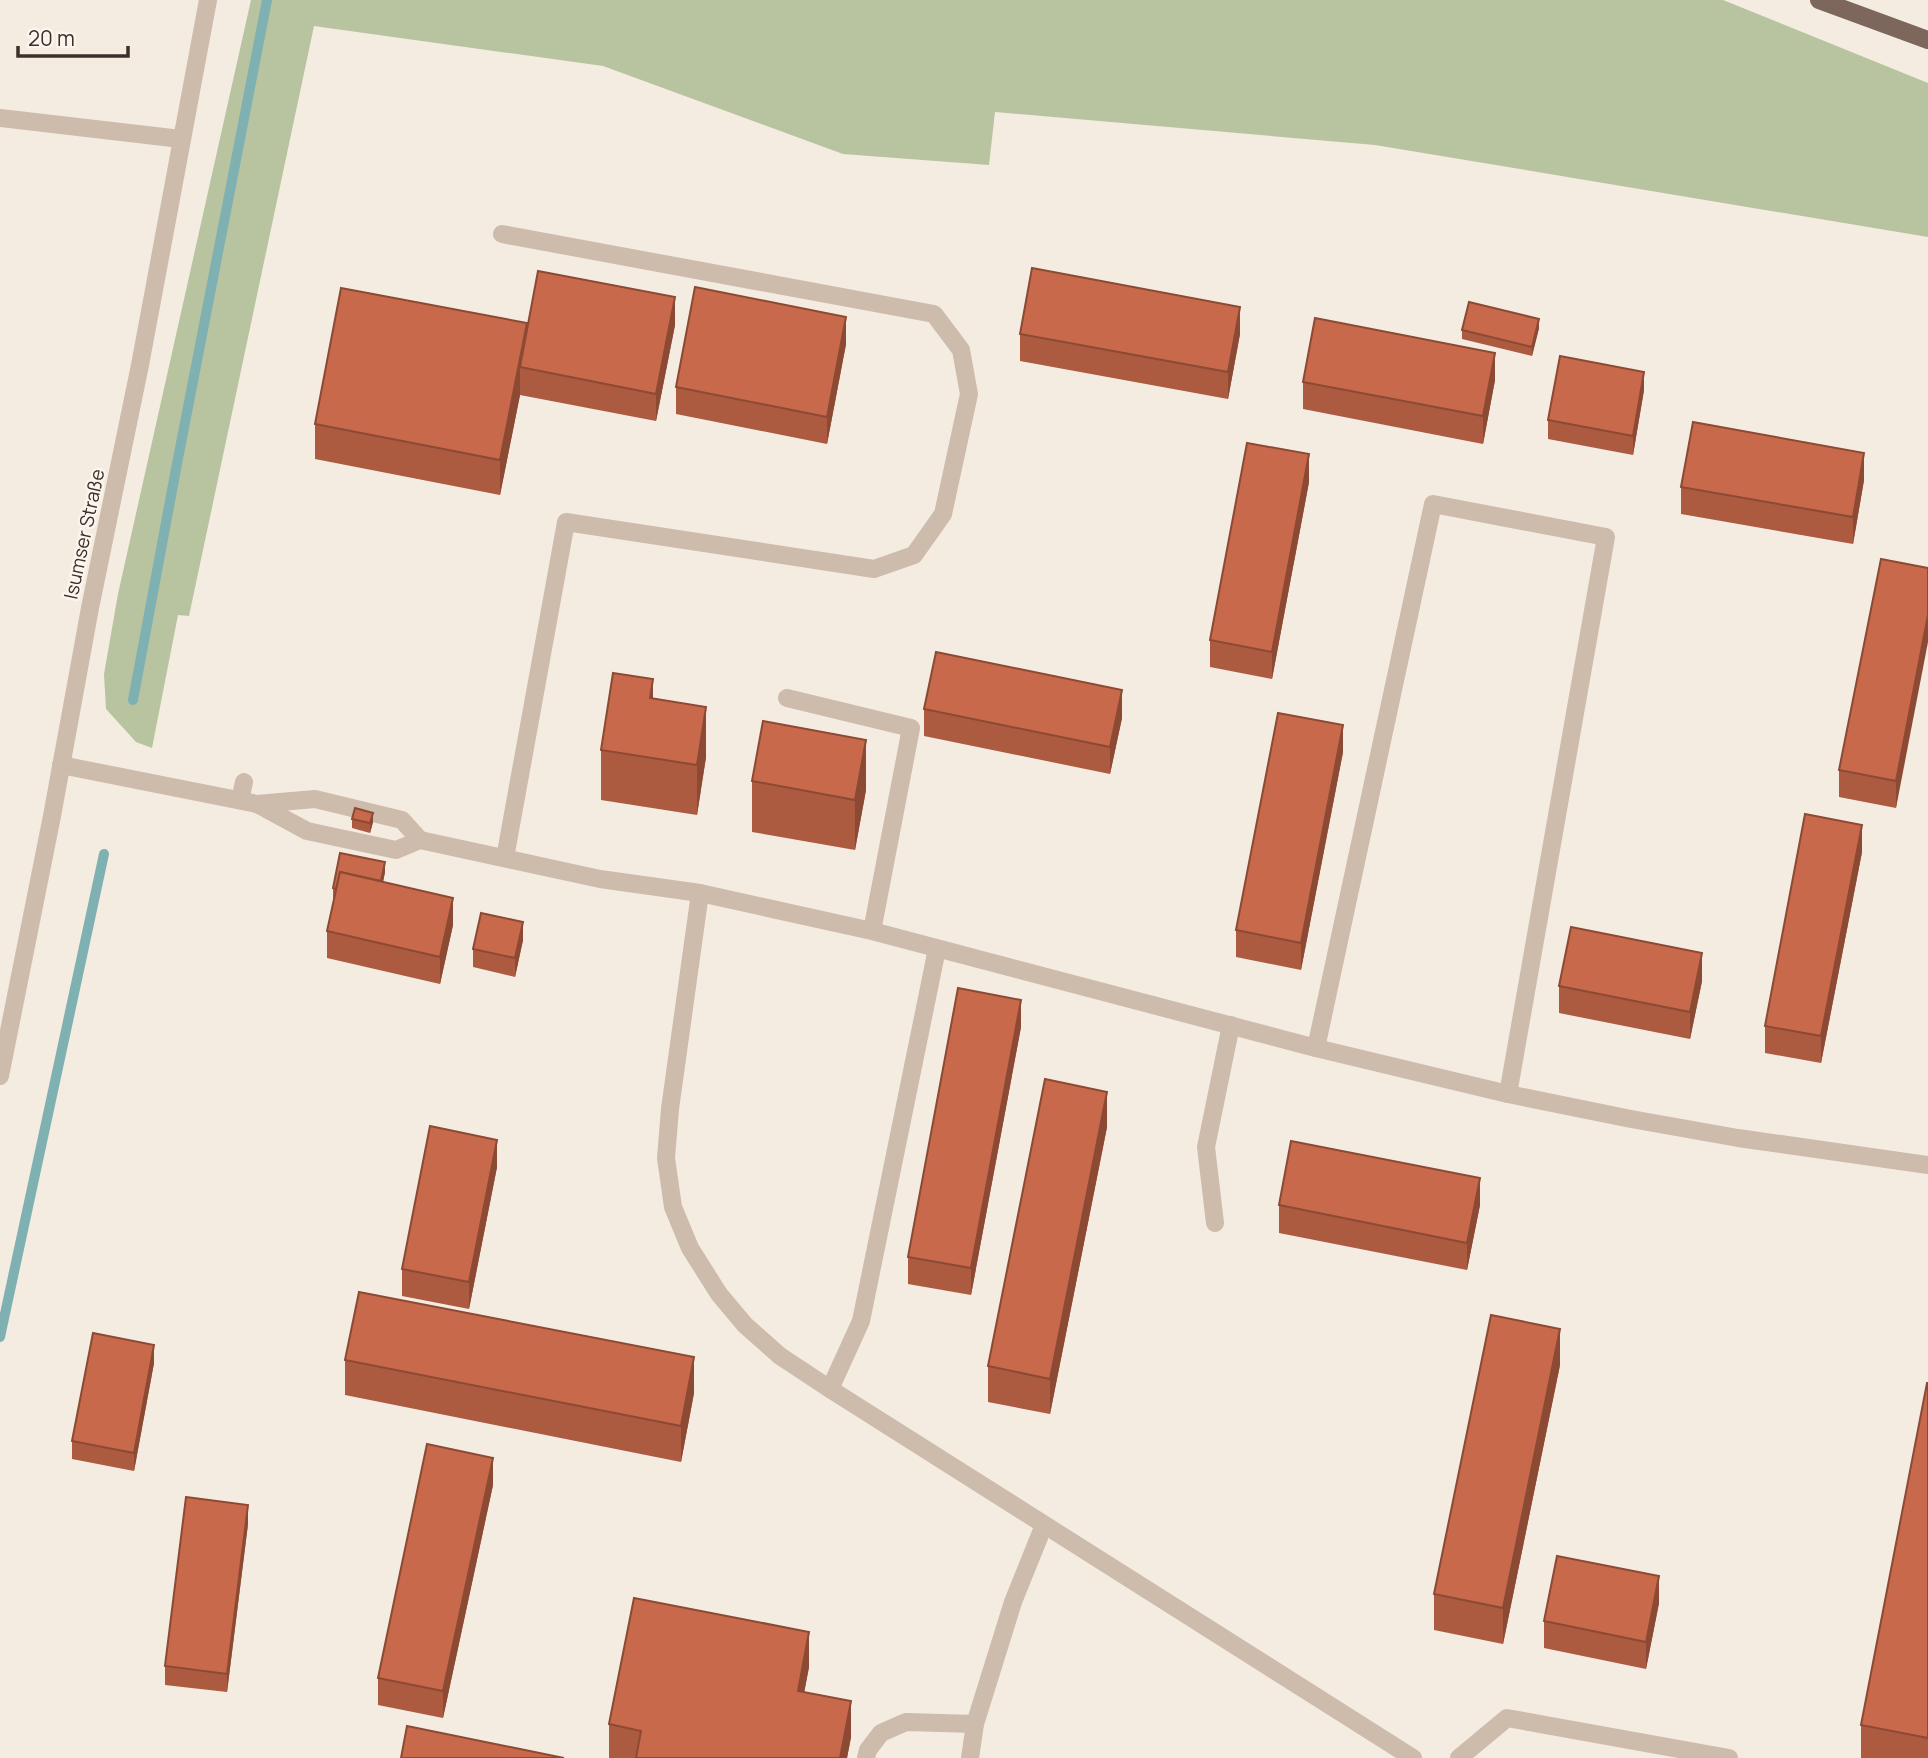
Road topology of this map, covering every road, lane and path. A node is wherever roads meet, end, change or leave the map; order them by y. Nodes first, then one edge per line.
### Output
1 (208, 0) edge
2 (1819, 0) edge
3 (1928, 40) edge
4 (0, 118) edge
5 (181, 139) junction
6 (502, 234) dead end
7 (787, 698) dead end
8 (61, 765) junction
9 (244, 782) dead end
10 (249, 802) junction
11 (420, 840) junction
12 (505, 858) junction
13 (700, 893) junction
14 (872, 931) junction
15 (937, 949) junction
16 (1231, 1025) junction
17 (1316, 1048) junction
18 (0, 1076) edge
19 (1508, 1094) junction
20 (1928, 1165) edge
21 (1215, 1223) dead end
22 (831, 1389) junction
23 (1044, 1525) junction
24 (975, 1724) junction
25 (866, 1758) edge
26 (970, 1758) edge
27 (1413, 1758) edge
28 (1459, 1758) edge
29 (1729, 1758) edge

1 - 5 street, Isumser Straße
2 - 3 main road
4 - 5 street
5 - 8 street, Isumser Straße
6 - 12 street
7 - 14 street
8 - 10 street
8 - 18 street, Isumser Straße
9 - 10 street
10 - 11 street
10 - 11 street
11 - 12 street
12 - 13 street
13 - 14 street
13 - 22 street
14 - 15 street
15 - 16 street
15 - 22 street
16 - 17 street
16 - 21 street
17 - 19 street
17 - 19 street
19 - 20 street
22 - 23 street
23 - 24 street
23 - 27 street
24 - 25 street
24 - 26 street
28 - 29 street

